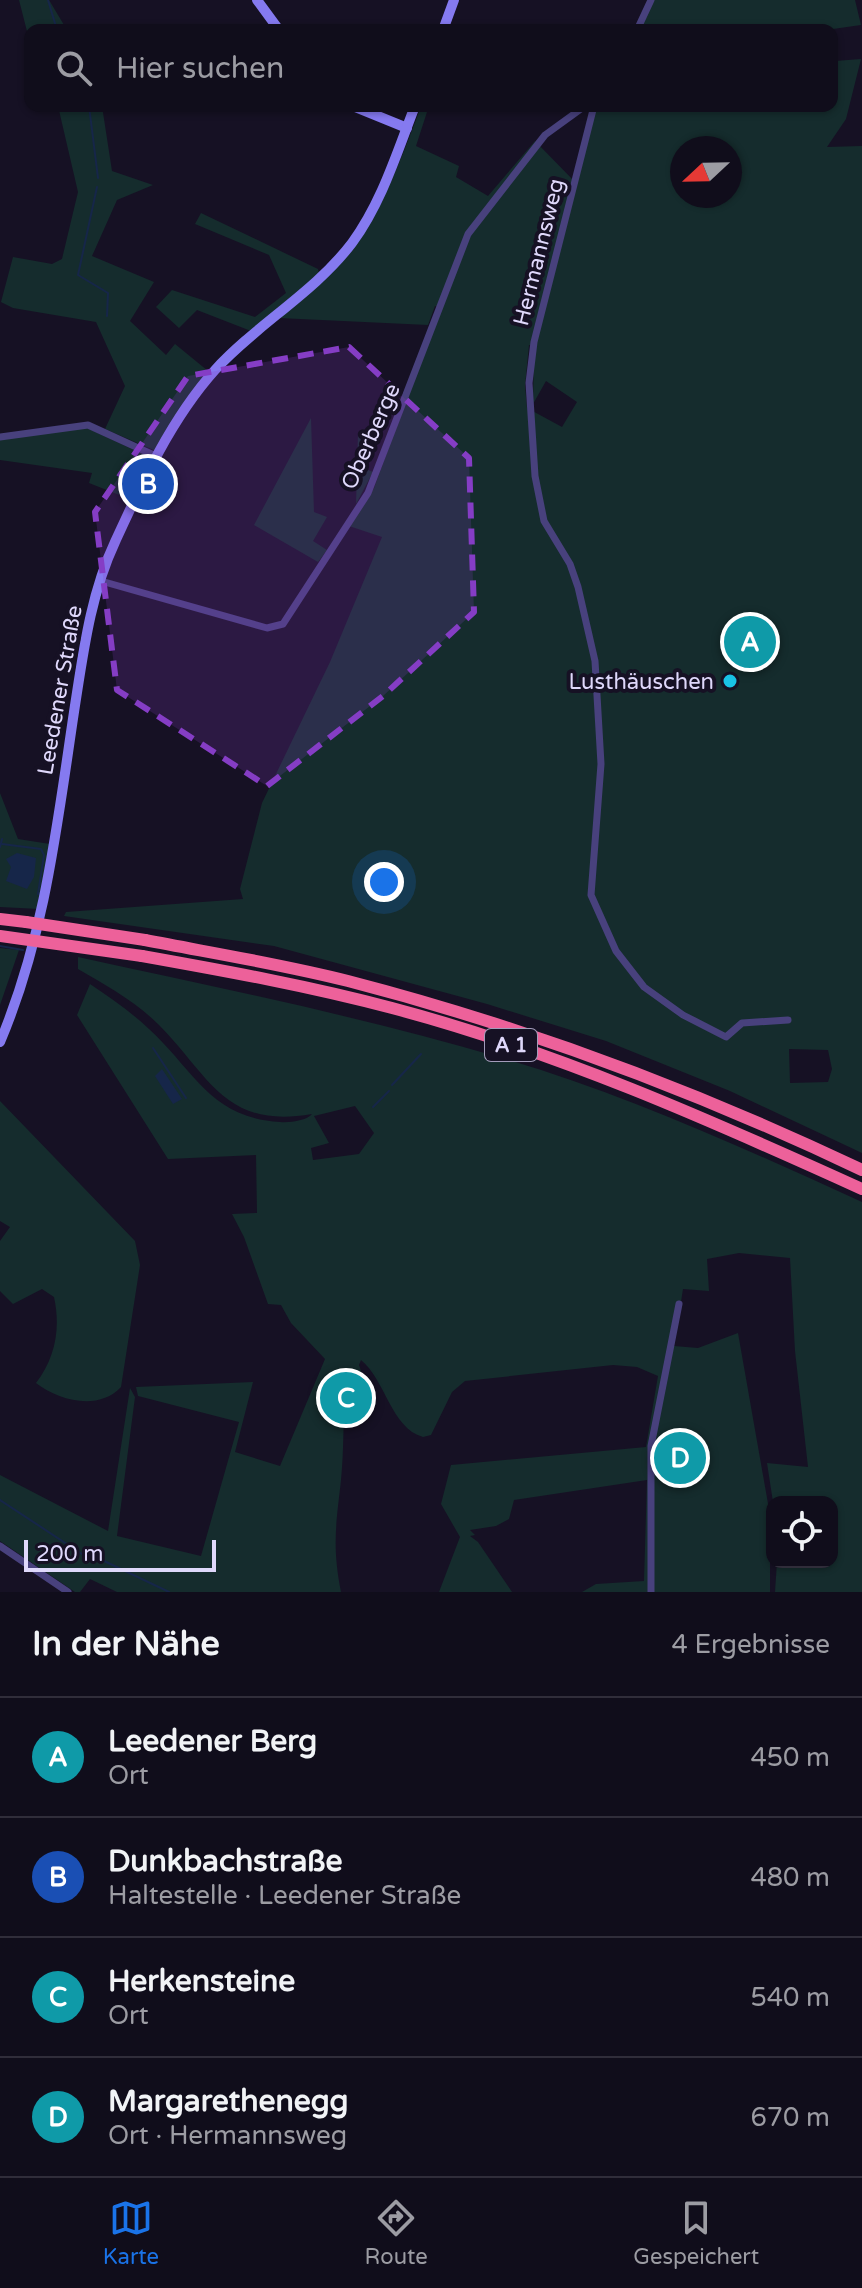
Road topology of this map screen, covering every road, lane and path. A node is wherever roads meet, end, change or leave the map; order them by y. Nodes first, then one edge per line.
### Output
1 (257, 0) edge
2 (454, 0) edge
3 (651, 0) edge
4 (275, 24) edge
5 (445, 24) edge
6 (640, 24) edge
7 (368, 112) edge
8 (413, 112) edge
9 (577, 112) edge
10 (592, 112) edge
11 (407, 128) junction
12 (0, 437) edge
13 (158, 457) junction
14 (101, 581) junction
15 (0, 919) edge
16 (0, 936) edge
17 (788, 1020) dead end
18 (0, 1042) edge
19 (862, 1170) edge
20 (862, 1189) edge
21 (679, 1304) dead end
22 (0, 1546) edge
23 (68, 1592) edge
24 (651, 1592) edge

1 - 4 street
2 - 5 street
3 - 6 street
7 - 11 street
8 - 11 street, Leedener Straße
9 - 14 street, Oberberge
10 - 17 street, Hermannsweg
11 - 13 street, Leedener Straße
12 - 13 street
13 - 14 street, Leedener Straße
14 - 18 street, Leedener Straße
15 - 19 highway, A 1, bridge
16 - 20 highway, A 1, bridge
21 - 24 street
22 - 23 street

